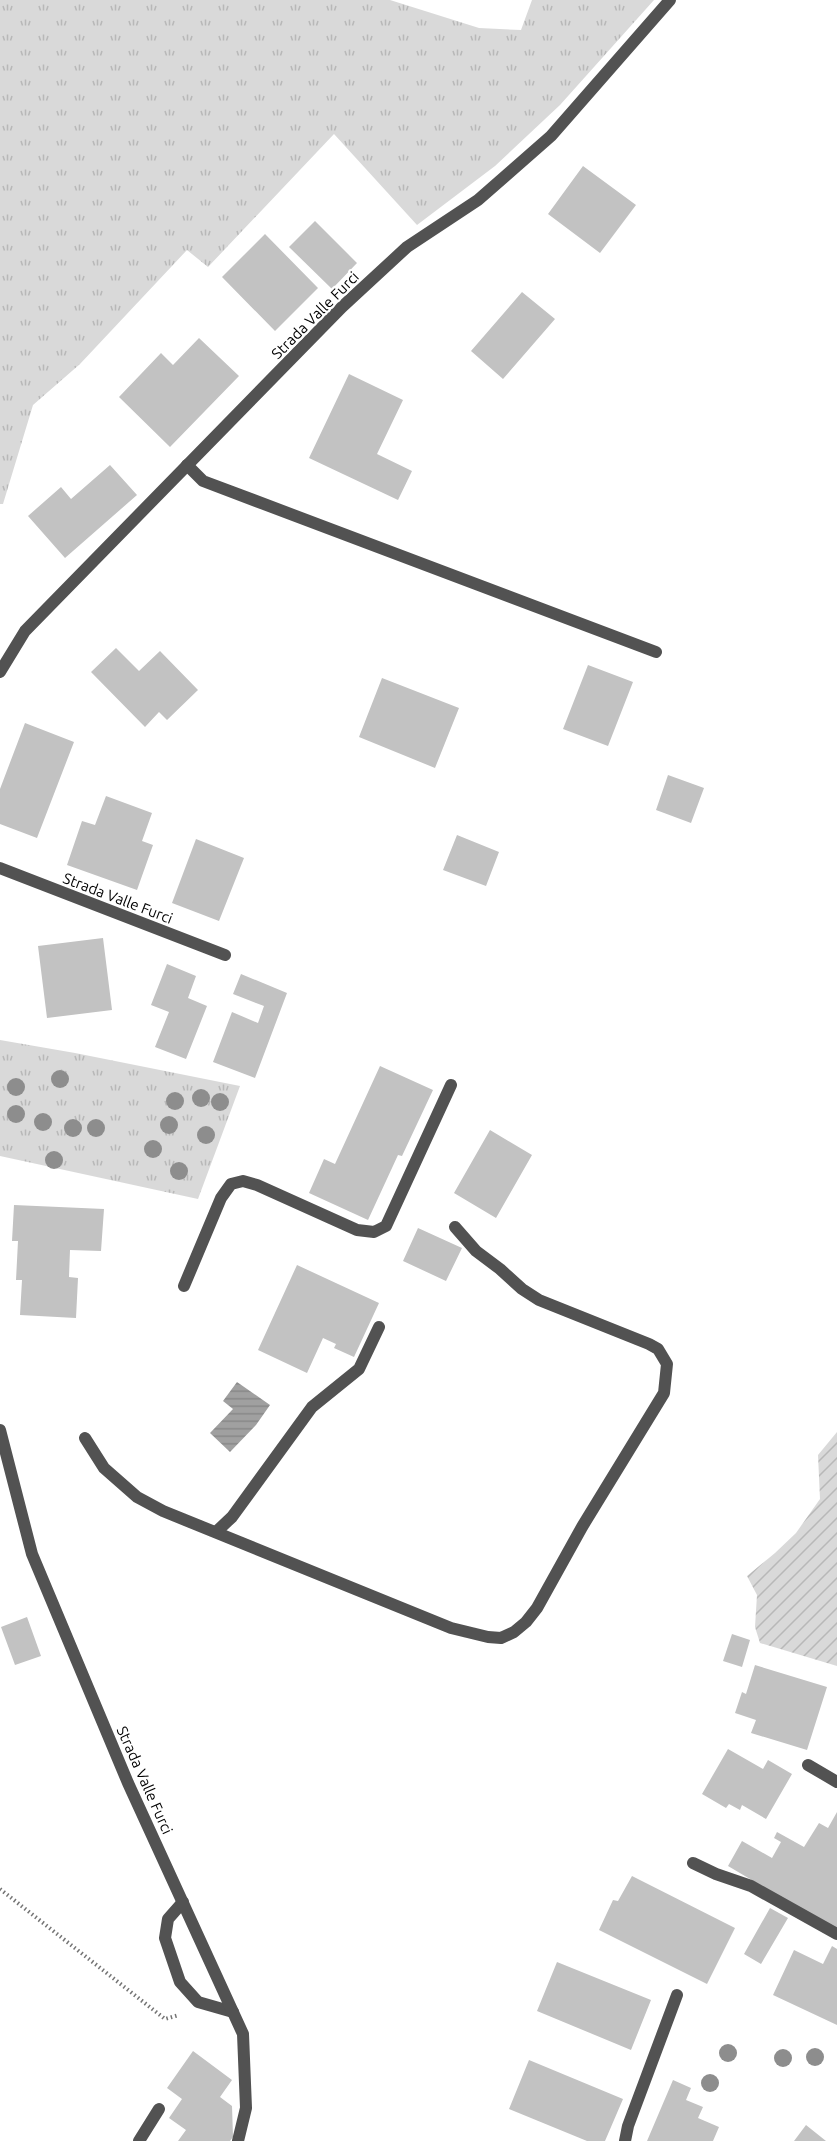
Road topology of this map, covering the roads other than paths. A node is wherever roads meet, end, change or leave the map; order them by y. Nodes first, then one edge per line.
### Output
1 (670, 0) edge
2 (188, 465) junction
3 (656, 652) dead end
4 (0, 672) edge
5 (0, 868) edge
6 (225, 955) dead end
7 (451, 1085) dead end
8 (454, 1227) dead end
9 (184, 1286) dead end
10 (379, 1327) dead end
11 (0, 1430) edge
12 (85, 1438) dead end
13 (216, 1532) junction
14 (808, 1765) dead end
15 (837, 1782) edge
16 (693, 1863) dead end
17 (183, 1902) junction
18 (837, 1934) edge
19 (677, 1995) dead end
20 (233, 2012) junction
21 (159, 2109) dead end
22 (139, 2141) edge
23 (238, 2141) edge
24 (625, 2141) edge

1 - 2 street, Strada Valle Furci
2 - 3 street
2 - 4 street, Strada Valle Furci
5 - 6 street, Strada Valle Furci
7 - 9 street
8 - 13 street
10 - 13 street
11 - 17 street, Strada Valle Furci
12 - 13 street
14 - 15 street
16 - 18 street
17 - 20 street, Strada Valle Furci
17 - 20 street
19 - 24 street
20 - 23 street, Strada Valle Furci
21 - 22 street

